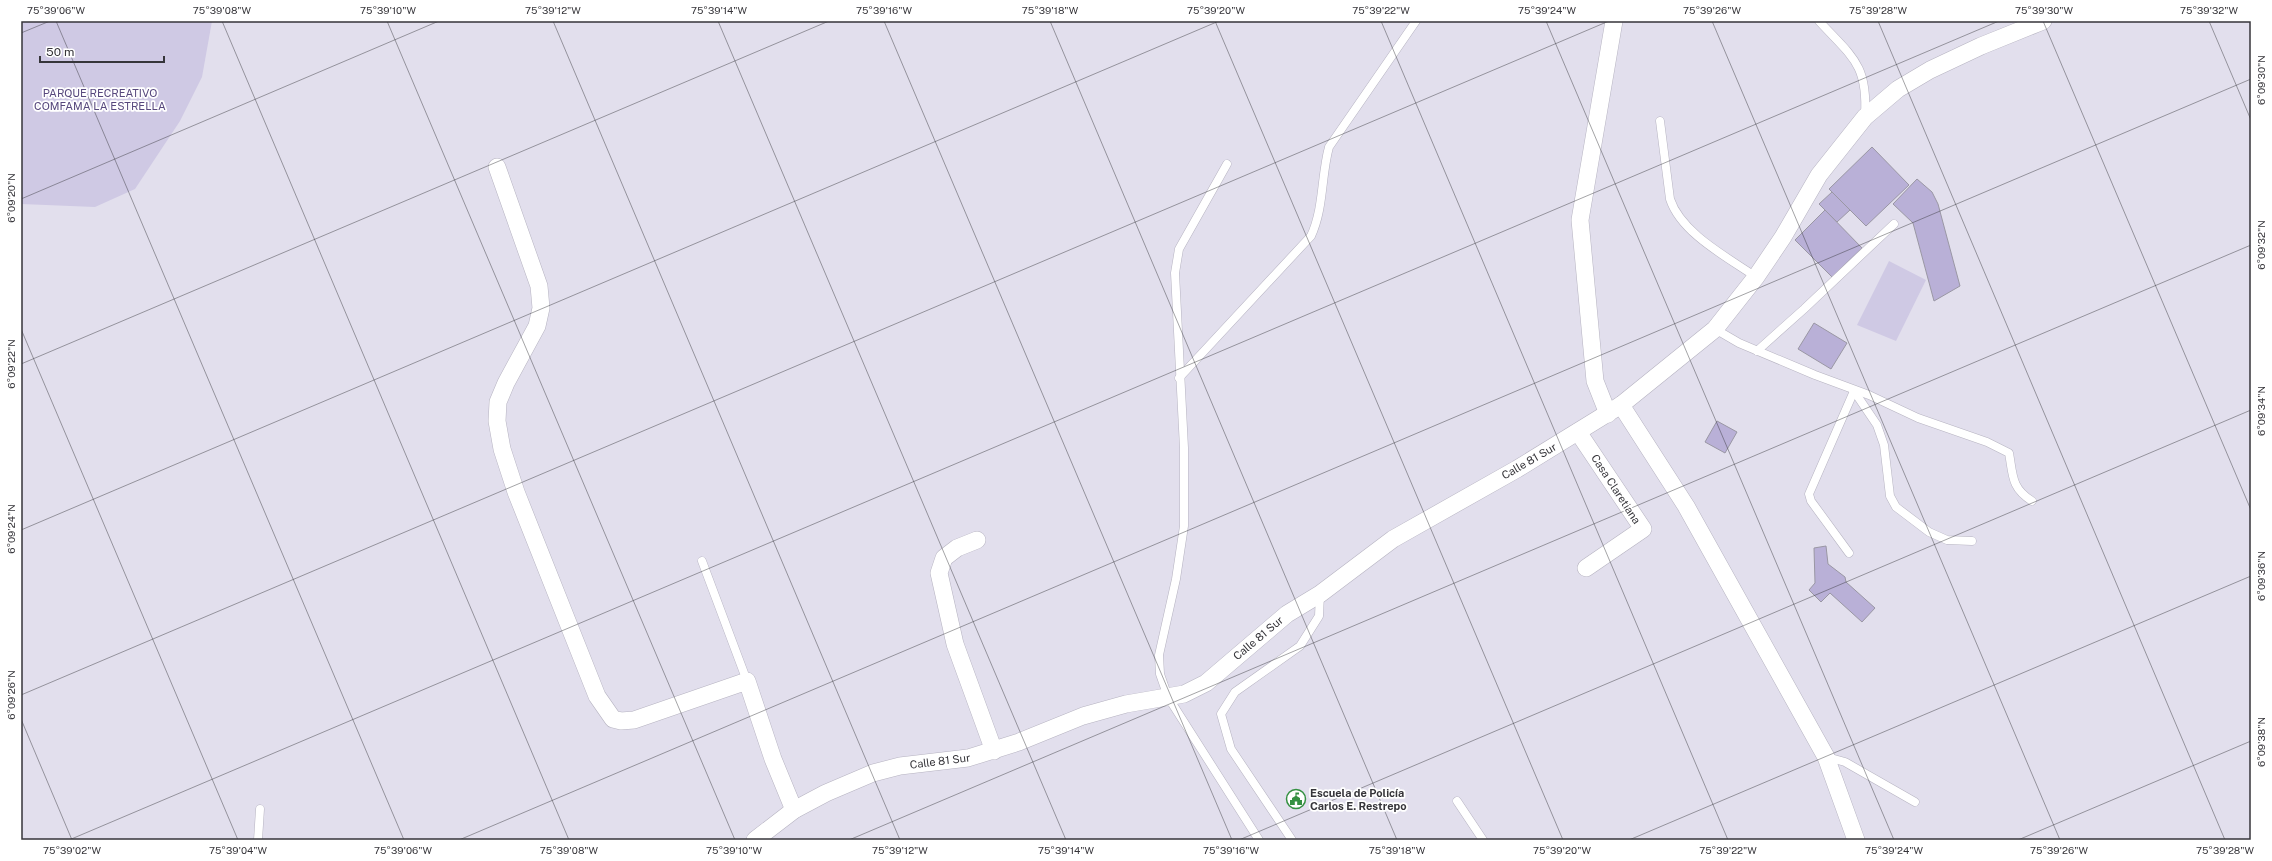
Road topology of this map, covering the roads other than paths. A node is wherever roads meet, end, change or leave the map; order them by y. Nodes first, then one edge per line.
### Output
1 (1416, 21) edge
2 (1614, 21) edge
3 (1819, 21) edge
4 (2043, 21) edge
5 (1865, 117) junction
6 (1660, 121) dead end
7 (1227, 164) dead end
8 (497, 167) dead end
9 (1894, 224) dead end
10 (1756, 277) junction
11 (1715, 329) junction
12 (1757, 351) junction
13 (1179, 378) junction
14 (1854, 391) junction
15 (1614, 410) junction
16 (1578, 432) junction
17 (2032, 501) dead end
18 (977, 540) dead end
19 (1972, 541) dead end
20 (1849, 553) dead end
21 (702, 561) dead end
22 (1586, 568) dead end
23 (1320, 594) junction
24 (747, 682) junction
25 (1168, 698) junction
26 (994, 751) junction
27 (1826, 757) junction
28 (1457, 801) dead end
29 (1916, 802) dead end
30 (260, 809) dead end
31 (794, 810) junction
32 (258, 840) edge
33 (755, 840) edge
34 (1259, 840) edge
35 (1292, 840) edge
36 (1483, 840) edge
37 (1856, 840) edge

1 - 13 lane
2 - 15 street
3 - 5 lane
4 - 5 street, Calle 81 Sur
5 - 10 street, Calle 81 Sur
6 - 10 lane
7 - 13 lane
8 - 24 street
9 - 12 lane
10 - 11 street, Calle 81 Sur
11 - 12 lane
11 - 15 street, Calle 81 Sur
12 - 14 lane
13 - 25 lane
14 - 17 lane
14 - 19 lane
14 - 20 lane
15 - 16 street, Calle 81 Sur
15 - 27 street
16 - 22 street, Casa Claretiana
16 - 23 street, Calle 81 Sur
18 - 26 street
21 - 24 lane
23 - 25 street, Calle 81 Sur
23 - 35 lane
24 - 31 street
25 - 26 street, Calle 81 Sur
25 - 34 lane
26 - 31 street, Calle 81 Sur
27 - 29 lane
27 - 37 street
28 - 36 lane
30 - 32 lane
31 - 33 street, Calle 81 Sur

